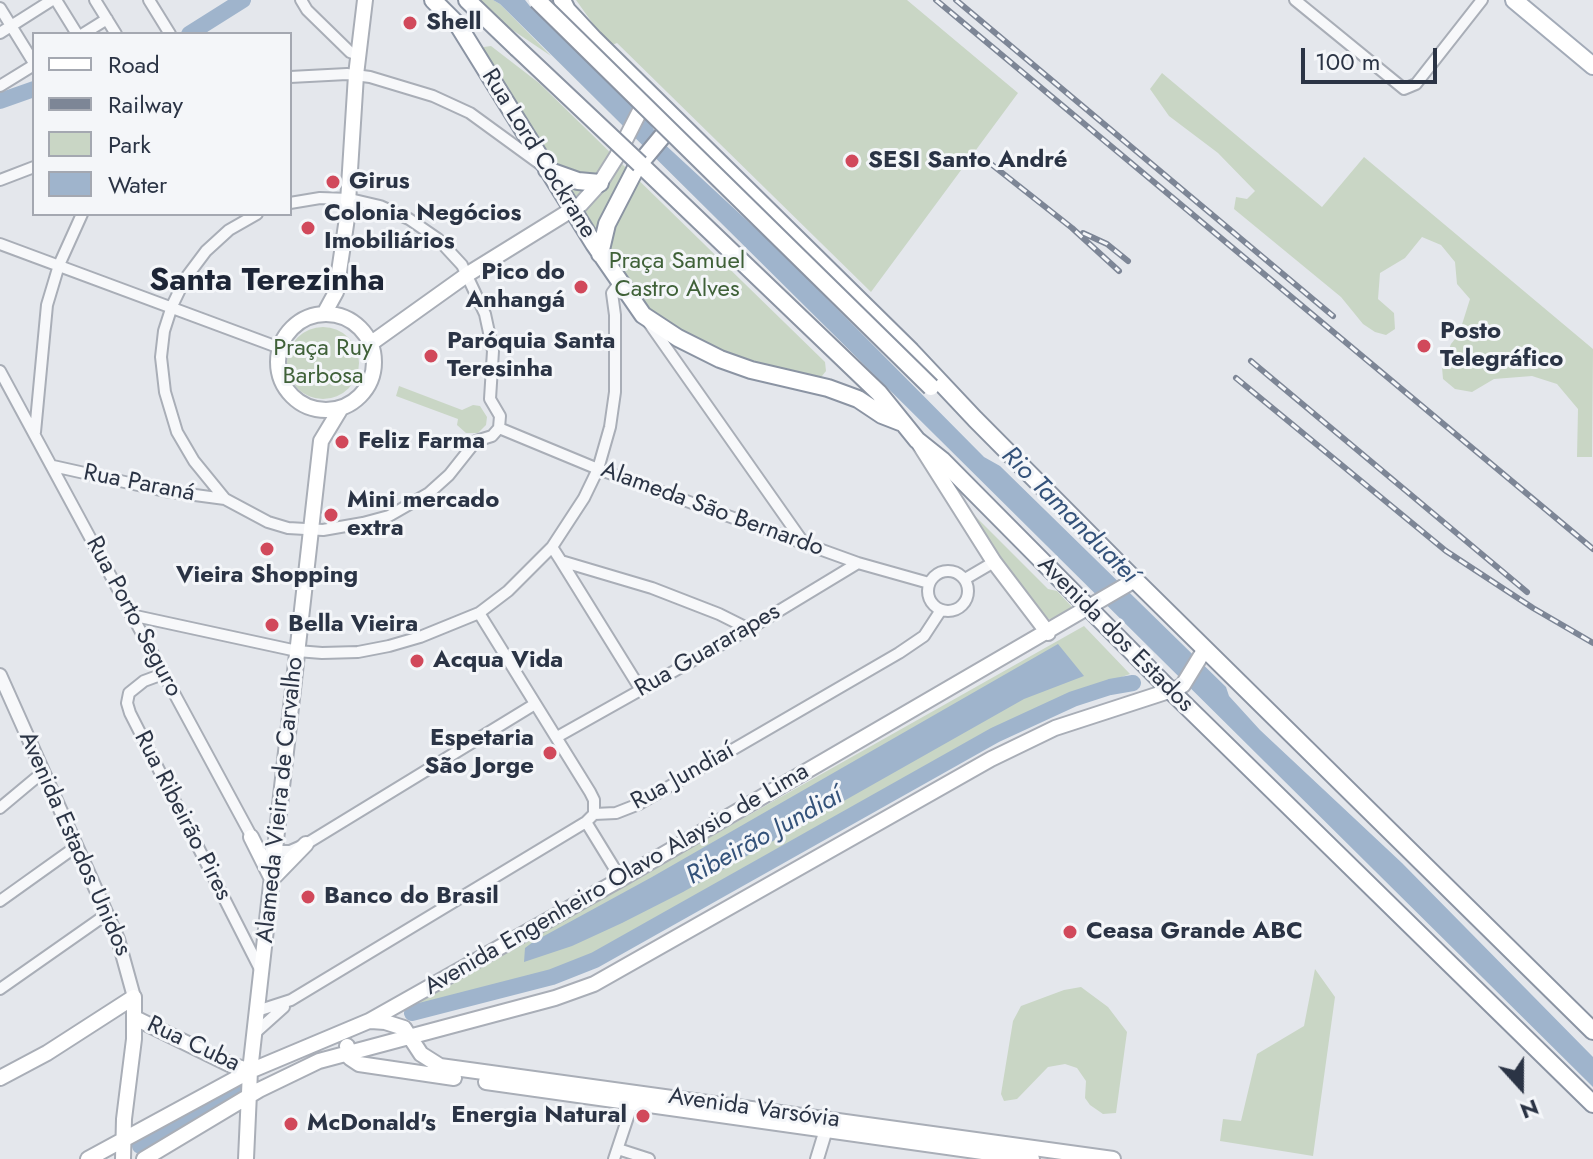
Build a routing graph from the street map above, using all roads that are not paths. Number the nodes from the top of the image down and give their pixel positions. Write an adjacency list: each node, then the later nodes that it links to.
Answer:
1 (54, 0): 15 (street); 16 (street)
2 (149, 0): 19 (street)
3 (301, 0): 21 (street)
4 (365, 0): 21 (main road)
5 (467, 0): 55 (main road, Avenida dos Estados, bridge)
6 (537, 0): 54 (main road, bridge)
7 (1295, 0): 8 (street)
8 (1482, 0)
9 (435, 1): 31 (main road, Rua Lord Cockrane)
10 (1516, 1): 24 (main road)
11 (101, 2): 14 (street)
12 (562, 3): 28 (main road)
13 (0, 8): 15 (street)
14 (107, 19): 17 (street); 18 (street)
15 (11, 26): 20 (street); 22 (street)
16 (78, 32)
17 (84, 32)
18 (115, 32)
19 (169, 32)
20 (0, 33)
21 (358, 55): 25 (main road)
22 (32, 61)
23 (32, 65): 27 (street)
24 (1593, 66)
25 (356, 75): 26 (street); 31 (street); 34 (main road)
26 (292, 77)
27 (0, 86)
28 (649, 93): 29 (main road); 33 (main road)
29 (681, 124): 40 (main road); 54 (main road)
30 (32, 168): 32 (street)
31 (547, 170): 33 (main road); 36 (main road, Rua Lord Cockrane)
32 (0, 178)
33 (600, 183): 36 (main road)
34 (348, 199): 35 (street); 42 (street); 44 (main road)
35 (292, 203)
36 (573, 211): 40 (main road, Rua Lord Cockrane); 42 (main road)
37 (81, 216): 41 (street)
38 (254, 216): 45 (street)
39 (0, 244): 41 (street)
40 (600, 254): 43 (main road, Rua Lord Cockrane)
41 (59, 265): 45 (street); 57 (street)
42 (468, 274): 49 (main road); 56 (street)
43 (620, 282): 47 (main road, Rua Lord Cockrane); 61 (street)
44 (336, 292): 46 (main road); 48 (main road)
45 (172, 306): 50 (street); 62 (street)
46 (324, 314): 48 (main road); 50 (main road)
47 (643, 315): 55 (main road); 64 (street, Rua Lord Cockrane)
48 (348, 320): 49 (main road)
49 (370, 344): 53 (main road)
50 (280, 348): 52 (main road)
51 (0, 371): 57 (street, Rua Porto Seguro)
52 (307, 407): 53 (main road); 59 (main road, Alameda Vieira de Carvalho)
53 (341, 408): 59 (main road, Alameda Vieira de Carvalho)
54 (975, 419): 71 (main road)
55 (901, 422): 58 (main road, Avenida dos Estados)
56 (499, 428): 61 (street, Alameda São Bernardo); 63 (street)
57 (35, 434): 60 (street, Rua Porto Seguro)
58 (917, 440): 67 (main road); 72 (main road, Avenida dos Estados)
59 (321, 441): 63 (main road, Alameda Vieira de Carvalho)
60 (53, 466): 62 (street, Rua Paraná); 75 (street, Rua Porto Seguro)
61 (598, 469): 64 (street, Alameda São Bernardo); 65 (street)
62 (225, 499): 63 (street)
63 (311, 530): 78 (main road, Alameda Vieira de Carvalho)
64 (804, 543): 68 (street, Alameda São Bernardo)
65 (552, 547): 66 (street); 74 (street)
66 (561, 561): 76 (street); 83 (street)
67 (994, 562): 69 (street); 77 (main road)
68 (858, 563): 70 (street, Alameda São Bernardo); 76 (street, Rua Guararapes)
69 (965, 579): 70 (street); 73 (street)
70 (929, 583): 73 (street)
71 (1130, 583): 72 (main road, Avenida Engenheiro Olavo Alaysio de Lima); 79 (main road)
72 (1094, 605): 77 (main road, Avenida Engenheiro Olavo Alaysio de Lima); 82 (main road, Avenida dos Estados)
73 (941, 610): 88 (street, Rua Jundiaí)
74 (479, 613): 78 (street); 84 (street)
75 (131, 615): 78 (street); 80 (street, Rua Porto Seguro)
76 (749, 629): 83 (street, Rua Guararapes)
77 (1048, 633): 94 (main road, Avenida Engenheiro Olavo Alaysio de Lima)
78 (297, 651): 92 (main road, Alameda Vieira de Carvalho)
79 (1202, 655): 82 (main road); 105 (main road)
80 (163, 674): 89 (street, Rua Porto Seguro); 97 (street, Rua Ribeirão Pires)
81 (0, 675): 86 (street, Avenida Estados Unidos)
82 (1177, 688): 107 (main road, Avenida Engenheiro Olavo Alaysio de Lima); 114 (main road, Avenida dos Estados)
83 (641, 690): 85 (street, Rua Guararapes)
84 (535, 704): 85 (street); 90 (street)
85 (557, 737): 88 (street)
86 (43, 772): 87 (street); 91 (street, Avenida Estados Unidos)
87 (0, 808)
88 (590, 818): 94 (street); 100 (street, Rua Jundiaí)
89 (251, 837): 92 (street, Rua Porto Seguro); 93 (main road)
90 (306, 844): 92 (street); 93 (main road)
91 (77, 846): 95 (street); 96 (street, Avenida Estados Unidos)
92 (275, 852): 93 (main road, Alameda Vieira de Carvalho)
93 (272, 879): 97 (main road, Alameda Vieira de Carvalho)
94 (621, 879): 103 (main road, Avenida Engenheiro Olavo Alaysio de Lima)
95 (0, 901)
96 (107, 914): 98 (street); 99 (street, Avenida Estados Unidos)
97 (261, 973): 101 (main road, Alameda Vieira de Carvalho)
98 (0, 989)
99 (134, 997): 102 (main road, Avenida Estados Unidos); 111 (main road)
100 (291, 1000): 101 (street, Rua Jundiaí); 106 (street, Rua Jundiaí)
101 (257, 1011): 106 (main road, Alameda Vieira de Carvalho)
102 (135, 1018): 110 (main road, Rua Cuba); 116 (main road, Avenida Estados Unidos)
103 (369, 1021): 104 (main road, Avenida Engenheiro Olavo Alaysio de Lima); 107 (main road, Avenida Varsóvia)
104 (353, 1030): 108 (main road); 110 (main road, Avenida Engenheiro Olavo Alaysio de Lima)
105 (1593, 1031)
106 (255, 1033): 110 (main road, Alameda Vieira de Carvalho)
107 (413, 1041): 108 (main road, Avenida Engenheiro Olavo Alaysio de Lima); 109 (main road); 113 (main road, Avenida Varsóvia)
108 (348, 1052): 109 (main road, Avenida Varsóvia); 112 (main road, Avenida Engenheiro Olavo Alaysio de Lima)
109 (380, 1068): 113 (main road, Avenida Varsóvia)
110 (250, 1071): 112 (main road, Alameda Vieira de Carvalho); 116 (main road, Avenida Engenheiro Olavo Alaysio de Lima)
111 (0, 1078)
112 (248, 1097): 121 (main road, Avenida Engenheiro Olavo Alaysio de Lima); 122 (main road, Alameda Vieira de Carvalho)
113 (635, 1098): 115 (main road, Avenida Varsóvia); 117 (street)
114 (1593, 1104)
115 (828, 1125): 118 (main road, Avenida Varsóvia); 124 (street); 125 (main road, Avenida Varsóvia)
116 (123, 1141): 119 (main road, Avenida Engenheiro Olavo Alaysio de Lima); 120 (main road, Avenida Estados Unidos)
117 (616, 1154): 123 (street)
118 (1050, 1155): 126 (main road, Avenida Varsóvia)
119 (88, 1159)
120 (123, 1159)
121 (144, 1159)
122 (246, 1159)
123 (649, 1159)
124 (817, 1159)
125 (1032, 1159)
126 (1113, 1159)

